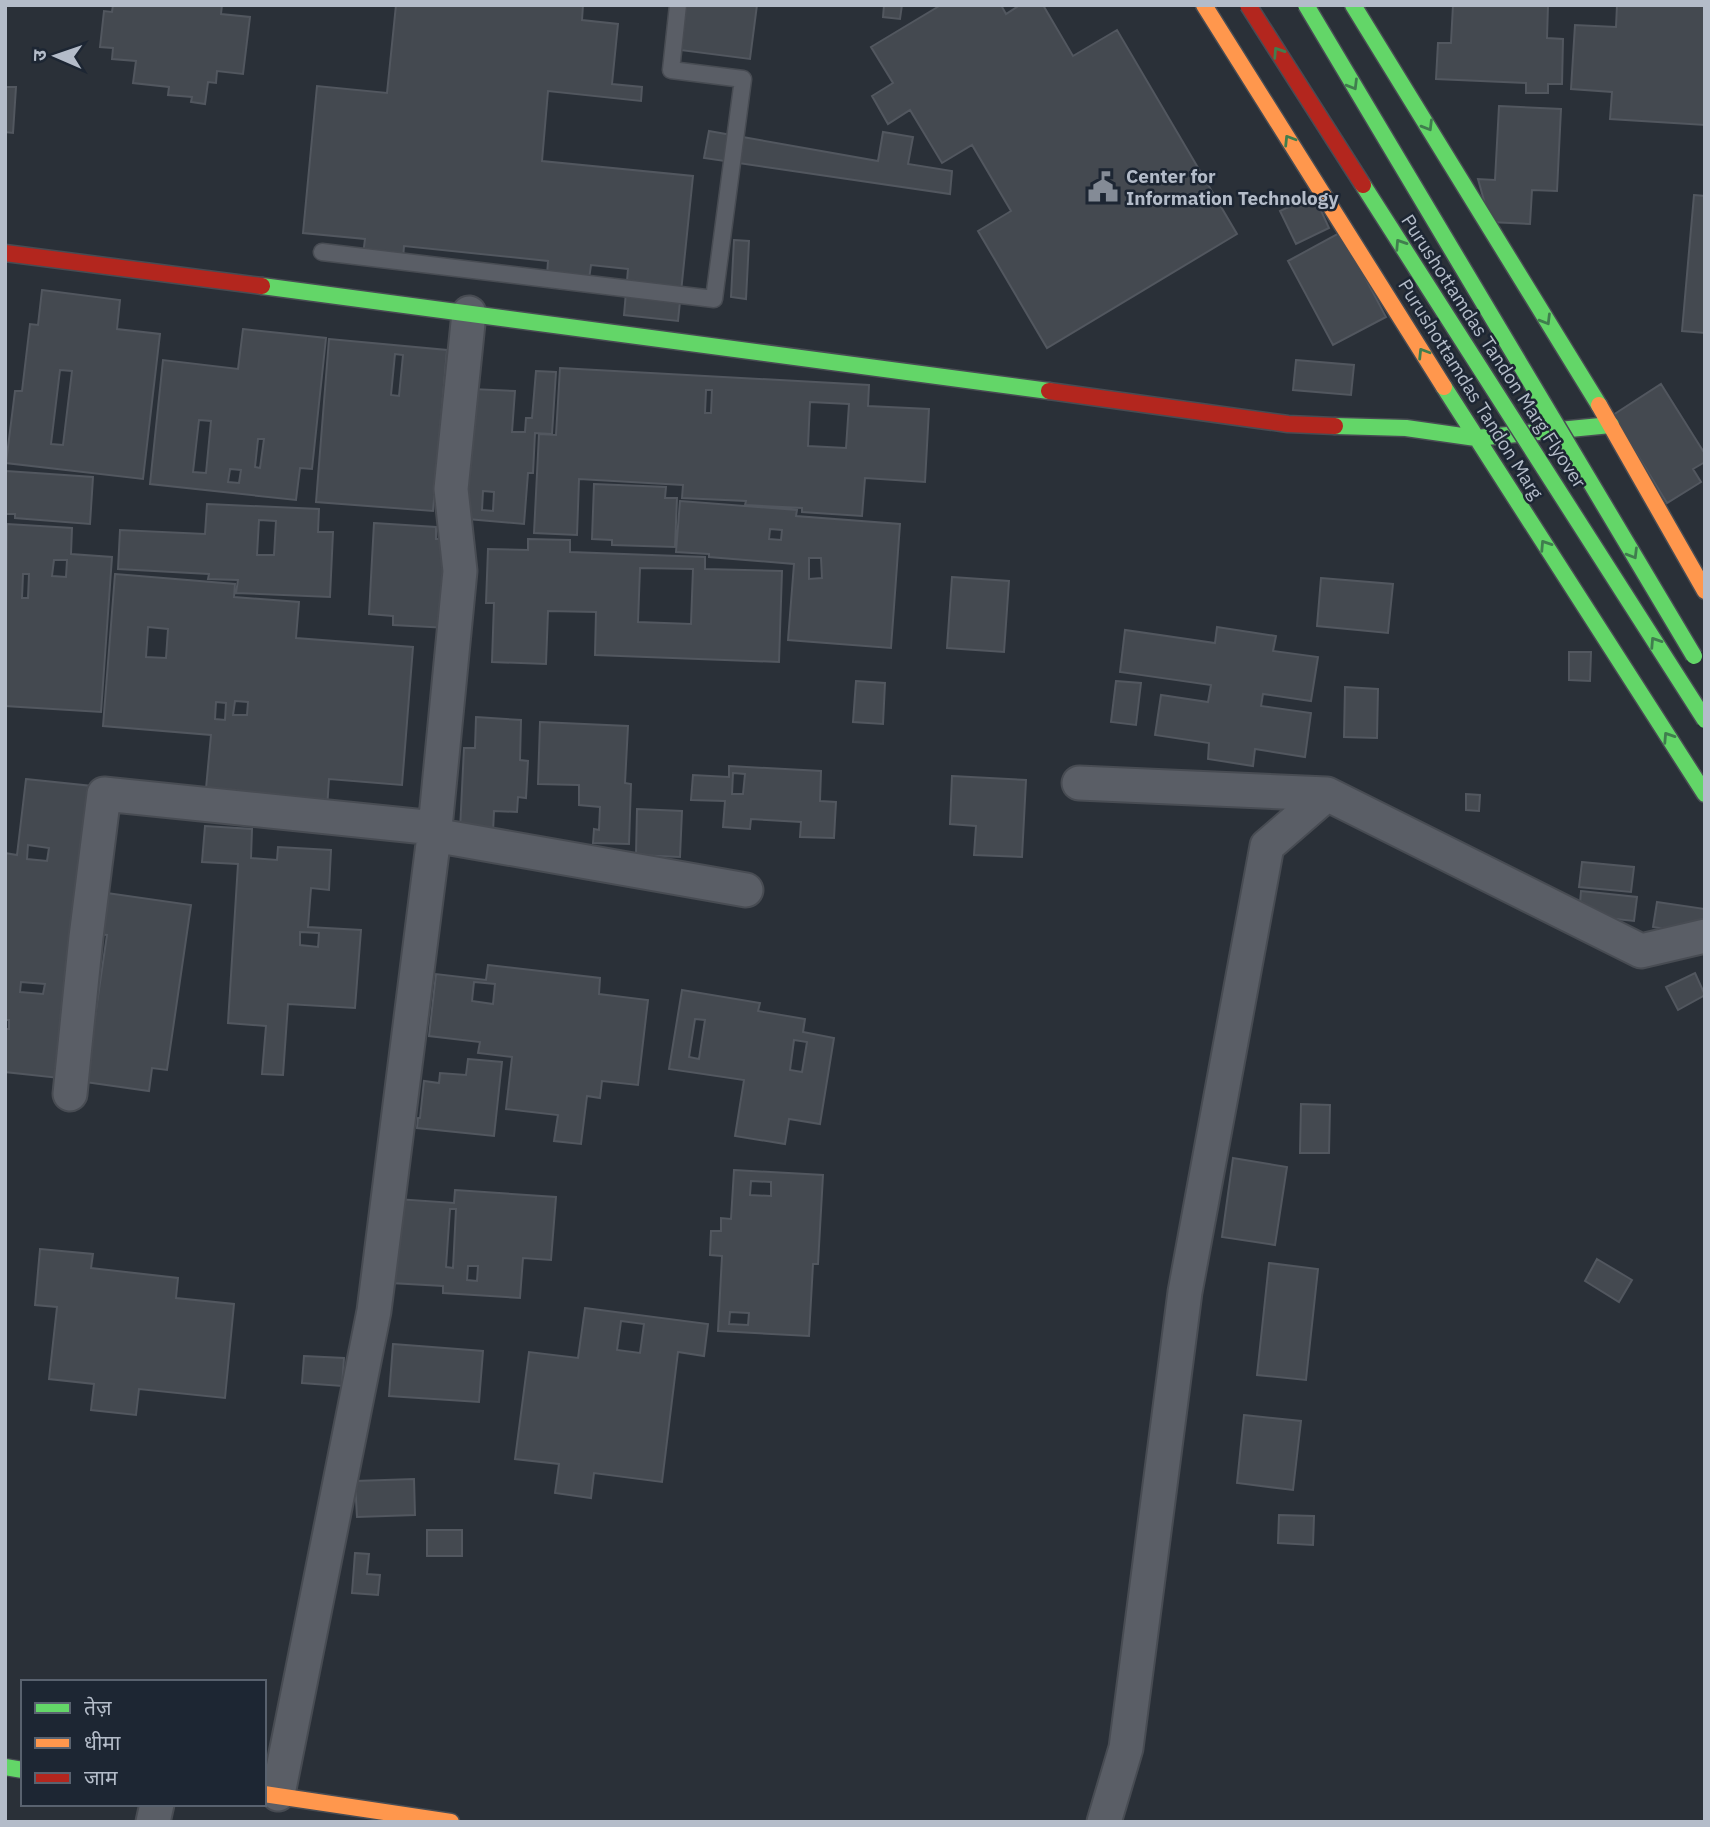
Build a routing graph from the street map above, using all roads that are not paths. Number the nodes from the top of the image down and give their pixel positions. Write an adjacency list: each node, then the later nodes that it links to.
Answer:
1 (678, 5): 6 (lane)
2 (1204, 5): 10 (main road, Purushottamdas Tandon Marg, one-way to 2)
3 (1248, 5): 13 (main road, Purushottamdas Tandon Marg Flyover, one-way to 3, bridge)
4 (1306, 5): 12 (main road, Purushottamdas Tandon Marg Flyover, one-way to 12, bridge)
5 (1353, 5): 9 (main road, one-way to 9)
6 (322, 251)
7 (5, 253): 8 (main road)
8 (469, 313): 10 (main road); 17 (street)
9 (1611, 425): 10 (main road); 11 (main road)
10 (1476, 438): 16 (main road, Purushottamdas Tandon Marg, one-way to 10)
11 (1705, 591)
12 (1705, 674)
13 (1705, 720)
14 (1079, 783): 15 (street)
15 (1326, 794): 19 (street); 23 (street)
16 (1705, 794)
17 (435, 831): 18 (street); 20 (street); 21 (street)
18 (746, 890)
19 (1705, 936)
20 (70, 1094)
21 (271, 1794): 22 (main road)
22 (451, 1822)
23 (1104, 1822)

